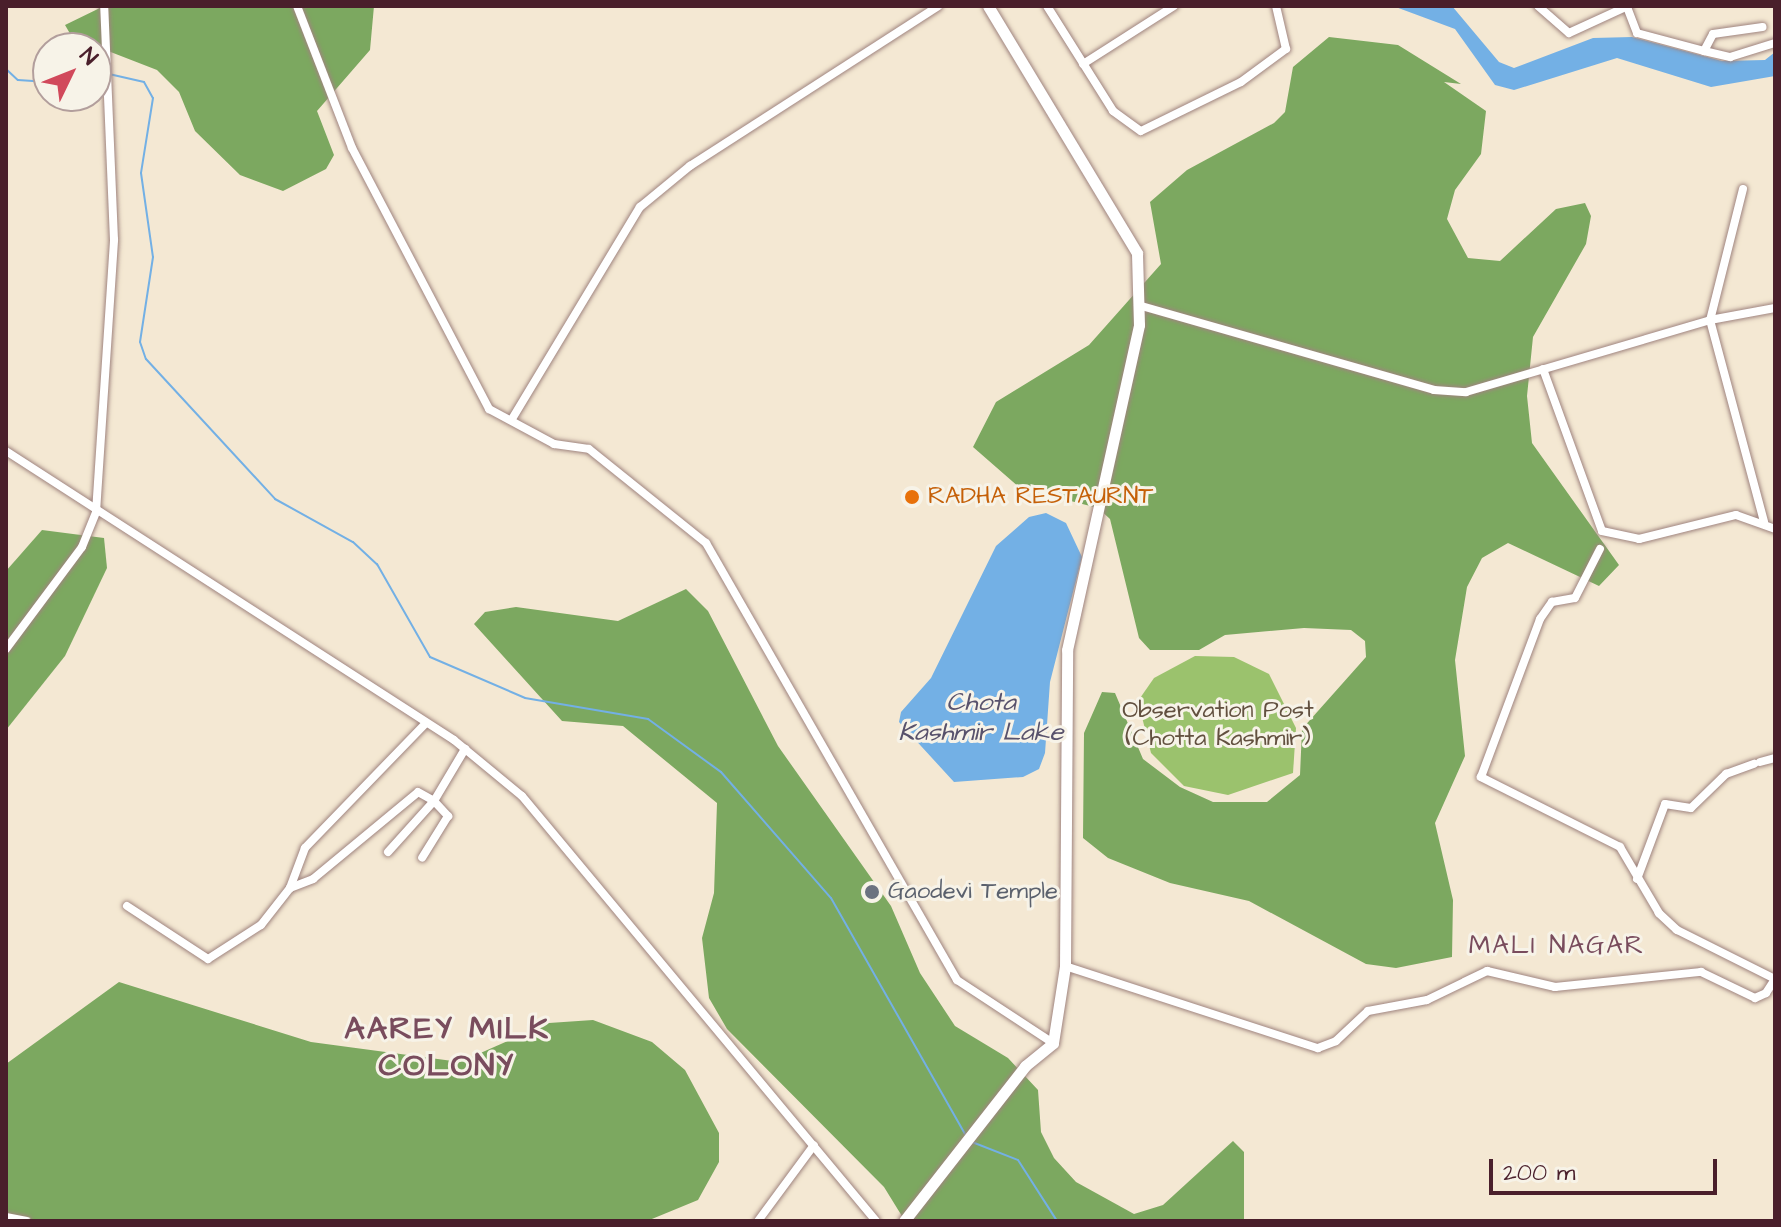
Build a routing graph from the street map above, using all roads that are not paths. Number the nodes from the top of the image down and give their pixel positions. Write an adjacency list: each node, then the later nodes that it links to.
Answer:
1 (104, 6): 21 (street)
2 (297, 6): 19 (street)
3 (938, 6): 19 (street)
4 (988, 6): 15 (main road)
5 (1047, 6): 13 (street)
6 (1174, 6): 13 (street)
7 (1276, 6): 13 (street)
8 (1538, 6): 9 (street)
9 (1628, 7): 12 (street)
10 (1763, 27): 12 (street)
11 (1775, 43): 12 (street)
12 (1704, 51)
13 (1083, 64)
14 (1743, 189): 17 (street)
15 (1138, 305): 18 (street); 35 (main road)
16 (1775, 308): 17 (street)
17 (1710, 320): 18 (street); 22 (street)
18 (1543, 369): 22 (street)
19 (512, 419): 36 (street)
20 (6, 451): 21 (street)
21 (96, 512): 25 (street); 26 (street)
22 (1764, 522): 23 (street)
23 (1775, 529)
24 (1600, 549): 32 (street)
25 (6, 649)
26 (426, 723): 27 (street); 33 (street)
27 (465, 749): 29 (street); 37 (street)
28 (1775, 758): 32 (street)
29 (434, 801): 30 (street); 31 (street); 33 (street)
30 (388, 852)
31 (422, 858)
32 (1637, 880): 35 (street)
33 (290, 888): 34 (street)
34 (127, 906)
35 (1065, 966): 36 (main road)
36 (1053, 1043): 42 (main road)
37 (814, 1145): 40 (street); 41 (street)
38 (6, 1217): 39 (street)
39 (27, 1221)
40 (758, 1221)
41 (876, 1221)
42 (904, 1221)

